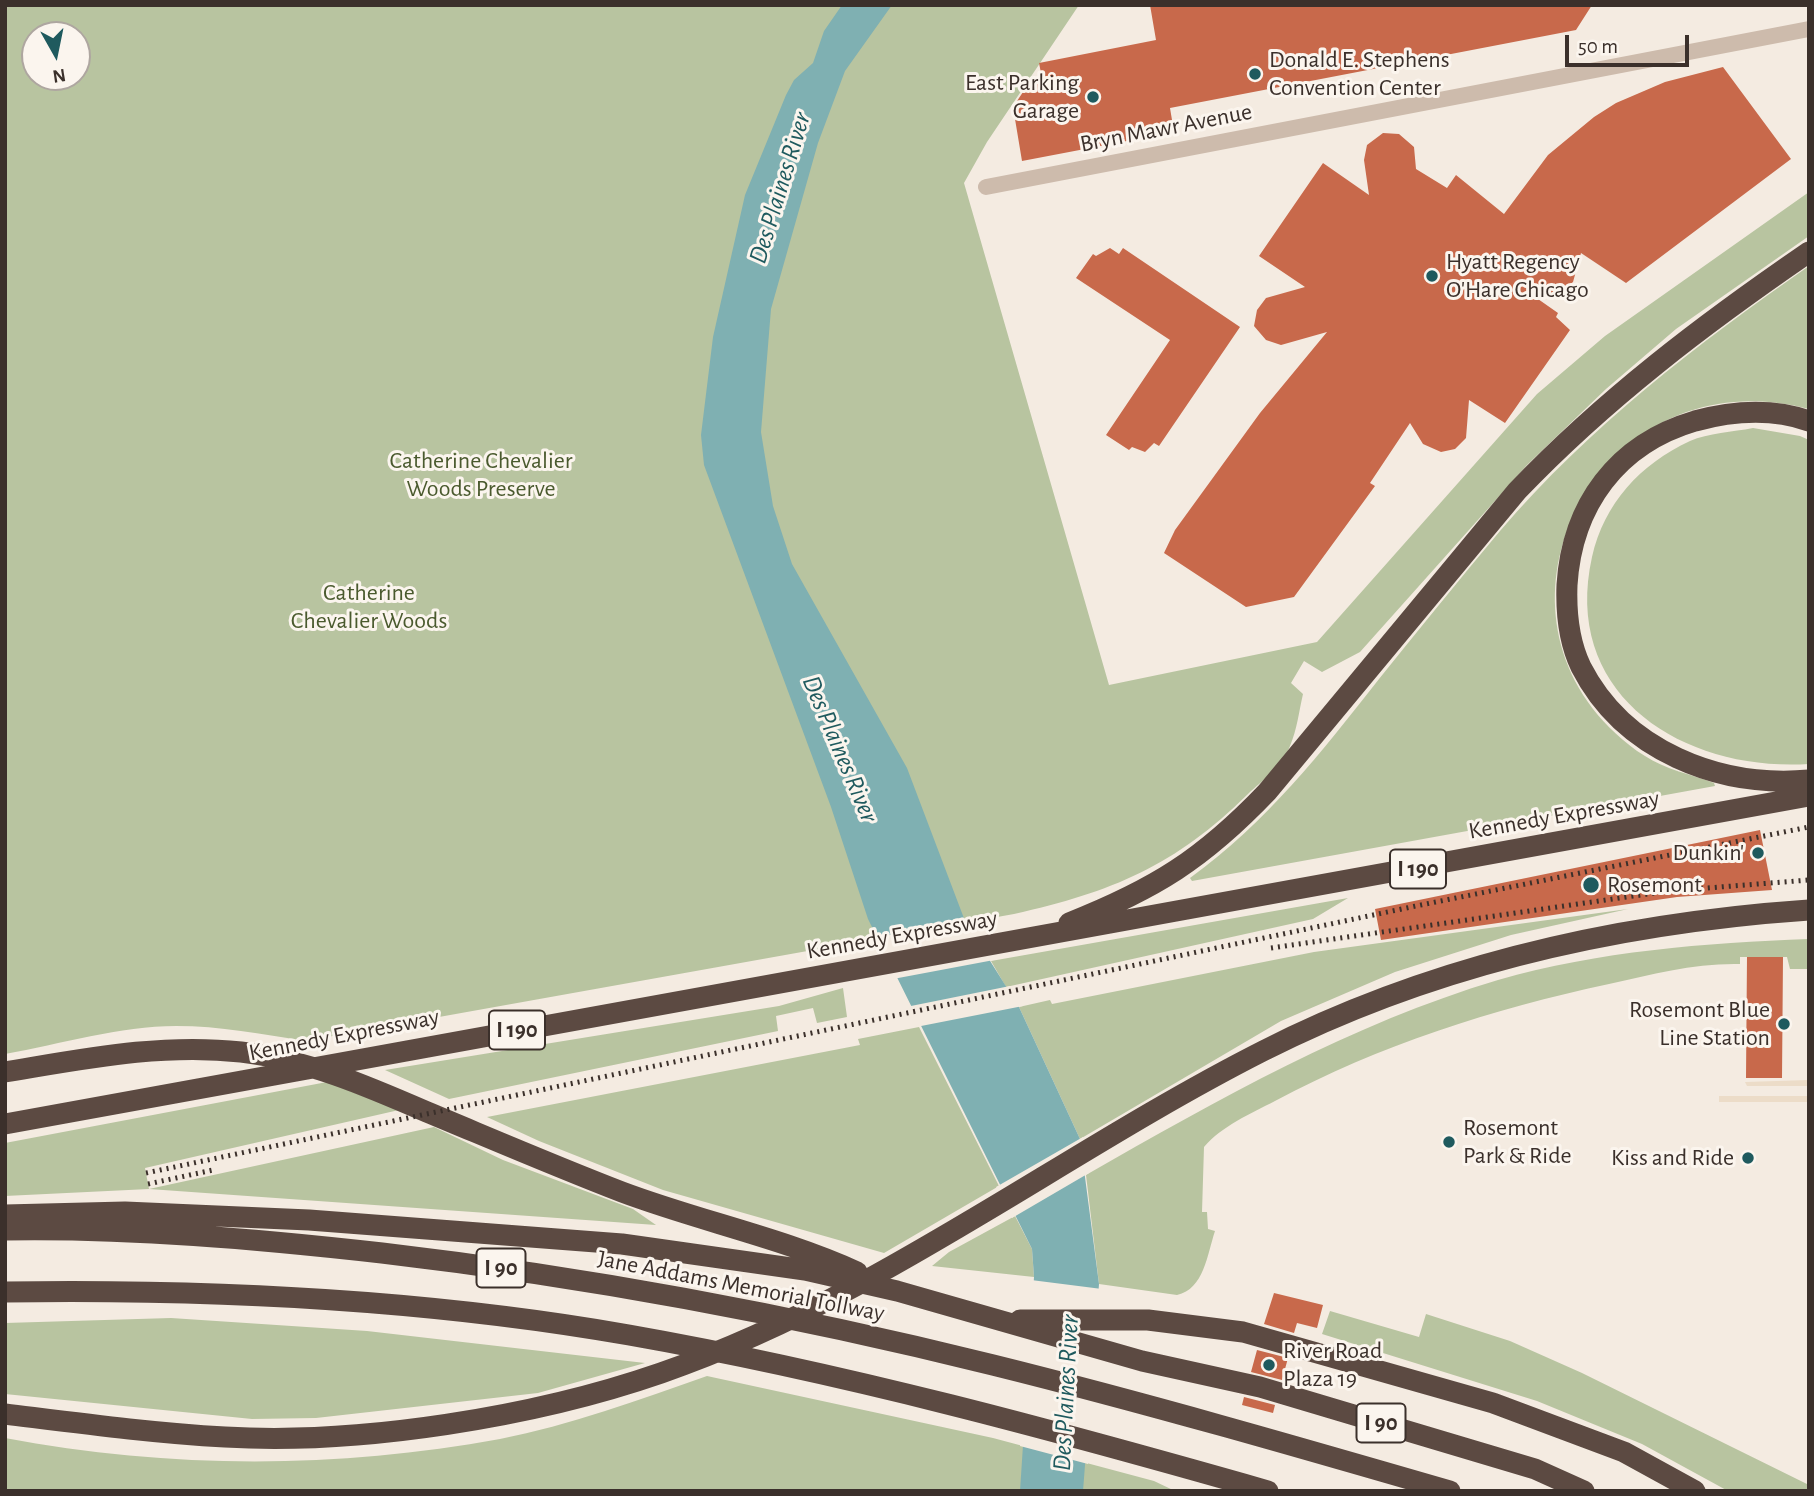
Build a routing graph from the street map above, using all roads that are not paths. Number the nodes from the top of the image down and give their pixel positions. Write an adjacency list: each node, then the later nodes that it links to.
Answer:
1 (1809, 29): 2 (street, Bryn Mawr Avenue)
2 (986, 187)
3 (1809, 252): 8 (highway)
4 (1809, 421): 5 (highway)
5 (1809, 780)
6 (1809, 796): 8 (highway, Kennedy Expressway / I 190)
7 (1809, 910): 18 (highway)
8 (1027, 939): 10 (highway, Kennedy Expressway / I 190)
9 (5, 1072): 15 (highway)
10 (201, 1089): 11 (highway); 12 (highway, Kennedy Expressway / I 190)
11 (5, 1114)
12 (5, 1124)
13 (5, 1215): 15 (highway, Jane Addams Memorial Tollway / I 90)
14 (5, 1230): 21 (highway, Jane Addams Memorial Tollway / I 90)
15 (897, 1291): 17 (highway, Jane Addams Memorial Tollway / I 90)
16 (5, 1292): 20 (highway, I 90)
17 (993, 1320): 19 (highway, Jane Addams Memorial Tollway / I 90); 22 (highway, I 90)
18 (5, 1414)
19 (1576, 1488)
20 (1268, 1491)
21 (1450, 1491)
22 (1695, 1491)

